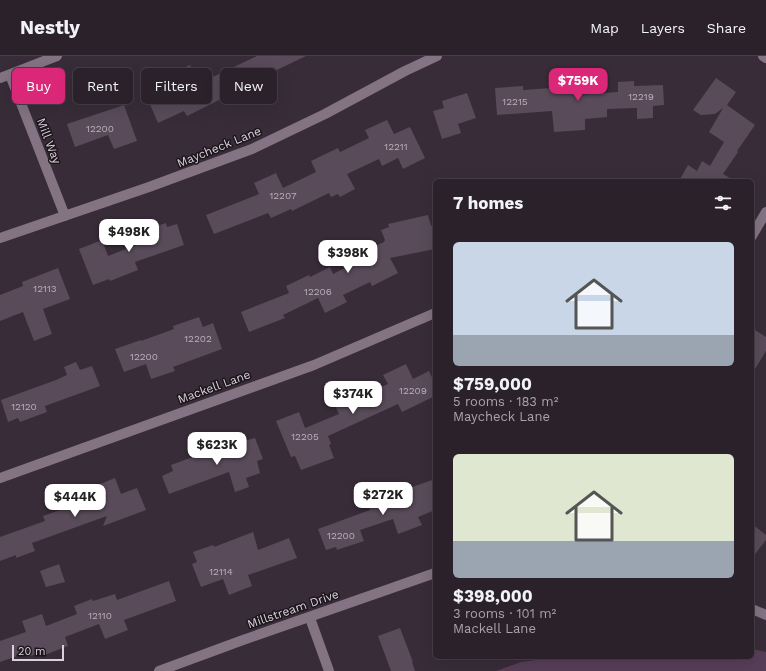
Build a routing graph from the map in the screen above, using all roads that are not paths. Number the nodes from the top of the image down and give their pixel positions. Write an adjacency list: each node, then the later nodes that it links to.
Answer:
1 (57, 56): 5 (street)
2 (437, 56): 7 (street, Maycheck Lane)
3 (763, 56): 4 (street)
4 (766, 58)
5 (5, 76): 7 (street, Mill Way)
6 (766, 212): 8 (street)
7 (65, 216): 9 (street, Maycheck Lane)
8 (754, 233)
9 (0, 238)
10 (433, 314): 11 (street, Mackell Lane)
11 (0, 478)
12 (433, 574): 15 (street, Millstream Drive)
13 (754, 610): 14 (street)
14 (766, 615)
15 (310, 618): 16 (street, Millstream Drive); 17 (street)
16 (159, 671)
17 (330, 671)

